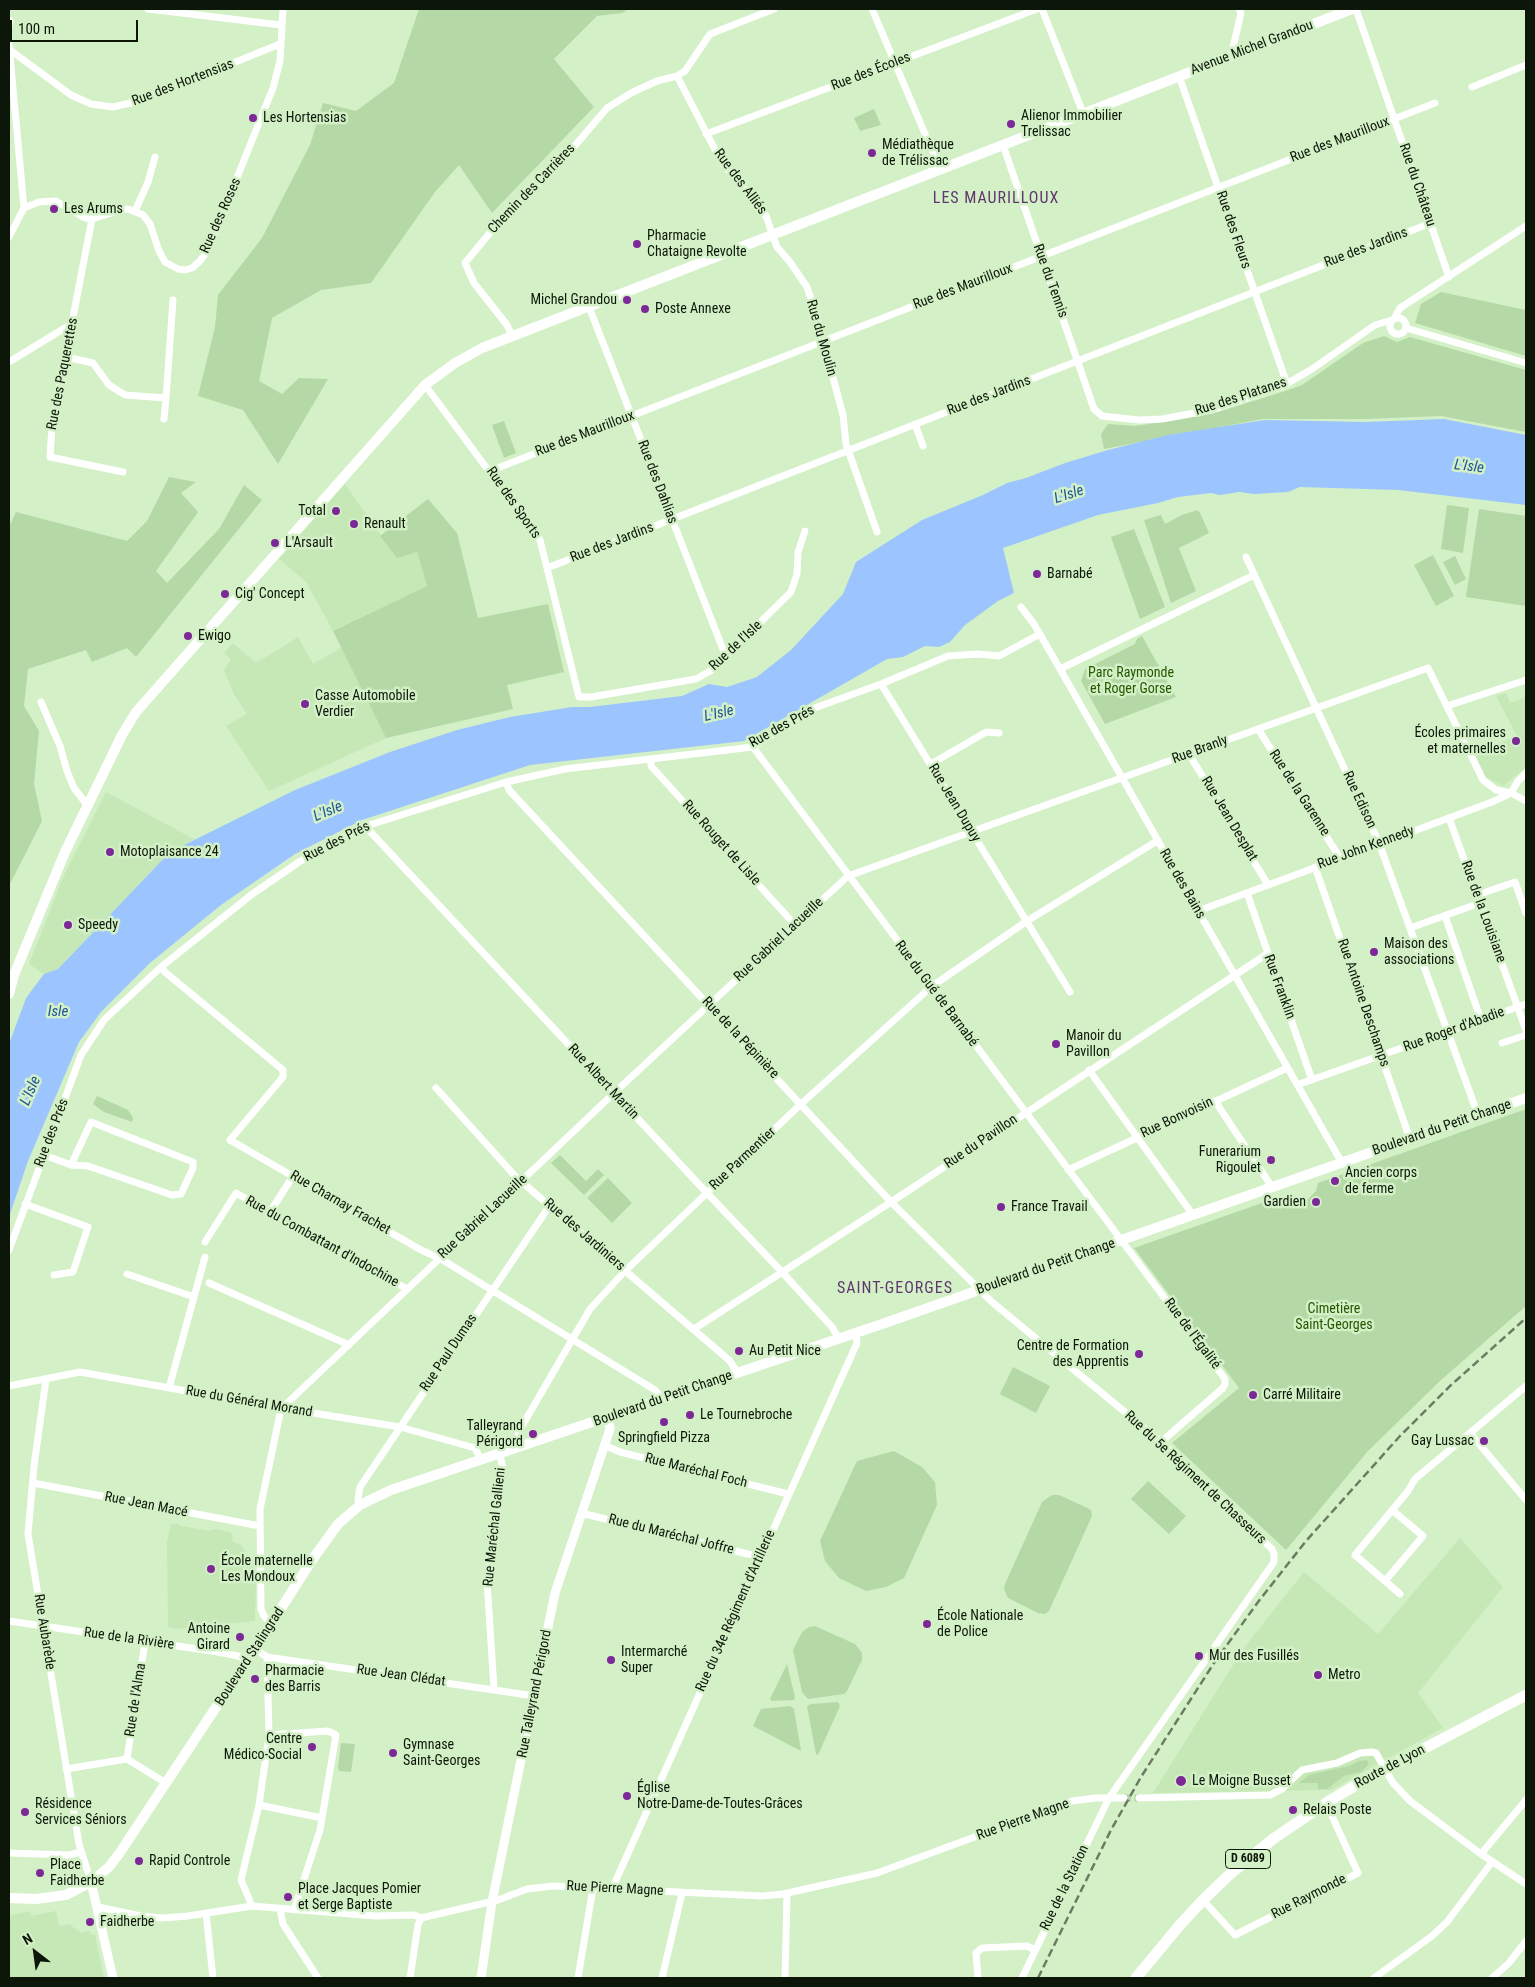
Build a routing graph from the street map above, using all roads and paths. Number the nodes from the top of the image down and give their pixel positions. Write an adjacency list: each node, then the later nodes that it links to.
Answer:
1 (148, 9): 10 (street)
2 (283, 9): 10 (street, Rue des Roses)
3 (774, 9): 16 (street)
4 (872, 9): 14 (street)
5 (1037, 9): 14 (street, Rue des Écoles)
6 (1042, 9): 20 (street)
7 (1239, 9): 13 (street)
8 (1352, 9): 13 (main road, Avenue Michel Grandou)
9 (1356, 9): 21 (street, Rue du Château)
10 (281, 25): 11 (street, Rue des Roses)
11 (280, 44): 12 (street, Rue des Hortensias); 28 (street, Rue des Roses)
12 (9, 47): 27 (street)
13 (1231, 56): 17 (main road, Avenue Michel Grandou)
14 (895, 63): 22 (street, Rue des Écoles); 25 (street)
15 (1526, 65): 18 (street)
16 (677, 76): 22 (street, Rue des Alliés); 45 (street, Chemin des Carrières)
17 (1179, 76): 20 (main road, Avenue Michel Grandou); 26 (street, Rue des Fleurs)
18 (1472, 87)
19 (1435, 103): 21 (street, Rue des Maurilloux)
20 (1084, 114): 23 (main road, Avenue Michel Grandou)
21 (1394, 119): 26 (street, Rue des Maurilloux); 30 (street, Rue du Château)
22 (706, 134): 32 (street, Rue des Alliés)
23 (1003, 145): 25 (main road, Avenue Michel Grandou); 34 (street, Rue du Tennis)
24 (154, 157): 28 (street)
25 (942, 169): 32 (main road, Avenue Michel Grandou)
26 (1218, 187): 34 (street, Rue des Maurilloux); 36 (street, Rue des Fleurs)
27 (24, 208): 29 (street); 33 (street)
28 (135, 211): 29 (street)
29 (92, 219): 41 (street, Rue des Paquerettes)
30 (1431, 223): 35 (street, Rue du Château); 36 (street, Rue des Jardins)
31 (1526, 226): 35 (street, Rue des Platanes)
32 (774, 234): 39 (main road, Avenue Michel Grandou); 46 (street, Rue du Moulin)
33 (9, 237)
34 (1041, 256): 46 (street, Rue des Maurilloux); 48 (street, Rue du Tennis)
35 (1449, 277): 38 (street, Rue des Platanes)
36 (1255, 292): 48 (street, Rue des Jardins); 51 (street, Rue des Fleurs)
37 (173, 300): 53 (street)
38 (1407, 304): 40 (street, Rue des Platanes); 42 (street)
39 (589, 307): 45 (main road, Avenue Michel Grandou); 55 (street, Rue des Dahlias)
40 (1393, 320): 42 (street, Rue des Platanes); 43 (street, Rue des Platanes); 44 (street, Rue des Platanes)
41 (73, 324): 47 (street, Rue des Paquerettes); 49 (street)
42 (1405, 324): 43 (street); 50 (street)
43 (1390, 329): 44 (street)
44 (1368, 330): 51 (street, Rue des Platanes)
45 (512, 336): 52 (main road, Avenue Michel Grandou)
46 (824, 341): 55 (street, Rue des Maurilloux); 59 (street, Rue du Moulin)
47 (66, 357): 53 (street); 60 (street, Rue des Paquerettes)
48 (1078, 361): 54 (street, Rue du Tennis); 57 (street, Rue des Jardins)
49 (9, 362)
50 (1526, 363)
51 (1287, 384): 54 (street, Rue des Platanes)
52 (425, 385): 61 (street, Rue des Sports); 89 (main road, Avenue Michel Grandou)
53 (166, 398): 56 (street)
54 (1100, 415)
55 (631, 416): 61 (street, Rue des Maurilloux); 62 (street, Rue des Dahlias)
56 (164, 419)
57 (915, 424): 58 (street); 59 (street, Rue des Jardins)
58 (923, 446)
59 (848, 450): 62 (street, Rue des Jardins); 64 (street, Rue du Moulin)
60 (123, 472)
61 (490, 472): 66 (street, Rue des Sports)
62 (672, 519): 66 (street, Rue des Jardins); 70 (street, Rue des Dahlias)
63 (805, 531): 70 (street, Rue de l'Isle)
64 (878, 532)
65 (1246, 557): 67 (street, Rue Edison)
66 (547, 568): 74 (street, Rue des Sports)
67 (1254, 575): 71 (street); 77 (street, Rue Edison)
68 (1021, 607): 69 (street, Rue des Bains)
69 (1040, 634): 71 (street, Rue des Bains); 73 (street, Rue des Prés)
70 (726, 657): 74 (street, Rue de l'Isle)
71 (1060, 669): 85 (street, Rue des Bains)
72 (1526, 680): 76 (street)
73 (881, 684): 80 (street, Rue des Prés); 83 (street, Rue Jean Dupuy)
74 (579, 697)
75 (40, 702): 89 (street)
76 (1447, 706): 77 (street, Rue Branly); 87 (street)
77 (1316, 708): 78 (street, Rue Branly); 94 (street, Rue Edison)
78 (1258, 729): 81 (street, Rue Branly); 95 (street, Rue de la Garenne)
79 (999, 733): 83 (street)
80 (752, 747): 82 (street, Rue des Prés); 97 (street, Rue du Gué de Barnabé)
81 (1189, 754): 85 (street, Rue Branly); 98 (street, Rue Jean Desplat)
82 (651, 759): 86 (street, Rue des Prés); 106 (street, Rue Rouget de Lisle)
83 (931, 764): 92 (street, Rue Jean Dupuy)
84 (1526, 773): 87 (street)
85 (1121, 778): 92 (street, Rue Branly); 93 (street, Rue des Bains)
86 (506, 782): 91 (street, Rue des Prés); 117 (street, Rue de la Pépinière)
87 (1511, 793): 88 (street); 90 (street, Rue John Kennedy)
88 (1526, 800)
89 (88, 806): 110 (main road, Avenue Michel Grandou)
90 (1449, 818): 94 (street, Rue John Kennedy); 100 (street, Rue de la Louisiane)
91 (365, 826): 109 (street, Rue des Prés); 130 (street, Rue Albert Martin)
92 (972, 832): 97 (street, Rue Branly); 105 (street, Rue Jean Dupuy)
93 (1157, 841): 102 (street, Rue des Bains); 105 (street, Rue Parmentier)
94 (1380, 843): 95 (street, Rue John Kennedy); 107 (street, Rue Edison)
95 (1340, 858): 96 (street, Rue John Kennedy)
96 (1315, 867): 98 (street, Rue John Kennedy); 124 (street, Rue Antoine Deschamps)
97 (848, 876): 106 (street, Rue Gabriel Lacueille); 113 (street, Rue du Gué de Barnabé)
98 (1268, 885): 99 (street, Rue John Kennedy)
99 (1246, 893): 102 (street, Rue John Kennedy); 108 (street, Rue Franklin)
100 (1477, 895): 101 (street, Rue de la Louisiane); 103 (street)
101 (1480, 903): 104 (street); 118 (street, Rue de la Louisiane)
102 (1198, 911): 111 (street, Rue des Bains)
103 (1526, 913)
104 (1445, 916): 107 (street); 119 (street)
105 (1027, 921): 113 (street, Rue Parmentier); 114 (street, Rue Jean Dupuy)
106 (795, 925): 117 (street, Rue Gabriel Lacueille)
107 (1410, 928): 121 (street, Rue Edison)
108 (1267, 954): 111 (street, Rue du Pavillon); 127 (street, Rue Franklin)
109 (160, 966): 138 (street, Rue des Prés); 142 (street, Rue Charnay Frachet)
110 (14, 975): 112 (main road); 115 (main road)
111 (1234, 975): 125 (street, Rue des Bains); 126 (street, Rue du Pavillon)
112 (9, 985)
113 (931, 987): 133 (street, Rue Parmentier); 134 (street, Rue du Gué de Barnabé)
114 (1070, 992)
115 (9, 994)
116 (1526, 1004): 118 (street, Rue Roger d'Abadie)
117 (708, 1005): 130 (street, Rue Gabriel Lacueille); 133 (street, Rue de la Pépinière)
118 (1518, 1007): 119 (street, Rue Roger d'Abadie); 120 (street, Rue de la Louisiane)
119 (1481, 1020): 121 (street, Rue Roger d'Abadie)
120 (1526, 1030)
121 (1448, 1032): 124 (street, Rue Roger d'Abadie); 135 (street, Rue Edison)
122 (1526, 1035): 123 (street)
123 (1502, 1043)
124 (1381, 1055): 127 (street, Rue Roger d'Abadie); 137 (street, Rue Antoine Deschamps)
125 (1286, 1068): 128 (street, Rue des Bains); 132 (street, Rue Bonvoisin)
126 (1089, 1070): 134 (street, Rue du Pavillon); 136 (street)
127 (1312, 1080): 128 (street, Rue Roger d'Abadie)
128 (1297, 1085): 139 (street, Rue des Bains)
129 (436, 1088): 143 (street, Rue des Jardiniers)
130 (614, 1093): 143 (street, Rue Gabriel Lacueille); 145 (street, Rue Albert Martin)
131 (1526, 1098): 135 (main road, Boulevard du Petit Change)
132 (1215, 1101): 136 (street, Rue Bonvoisin); 144 (street)
133 (801, 1104): 145 (street, Rue Parmentier); 146 (street, Rue de la Pépinière)
134 (1026, 1112): 141 (street, Rue du Gué de Barnabé); 146 (street, Rue du Pavillon)
135 (1478, 1115): 137 (main road, Boulevard du Petit Change)
136 (1137, 1137): 141 (street, Rue Bonvoisin); 150 (street)
137 (1410, 1139): 139 (main road, Boulevard du Petit Change)
138 (44, 1155): 140 (street); 147 (street, Rue des Prés)
139 (1342, 1163): 144 (main road, Boulevard du Petit Change)
140 (71, 1165): 140 (street)
141 (1068, 1170): 151 (street, Rue du Gué de Barnabé)
142 (293, 1176): 149 (street); 155 (street, Rue Charnay Frachet)
143 (522, 1181): 148 (street, Rue des Jardiniers); 155 (street, Rue Gabriel Lacueille)
144 (1272, 1187): 150 (main road, Boulevard du Petit Change)
145 (706, 1193): 156 (street, Rue Parmentier); 157 (street, Rue Albert Martin)
146 (891, 1202): 157 (street, Rue du Pavillon); 162 (street, Rue de la Pépinière)
147 (25, 1204): 153 (street, Rue des Prés); 159 (street)
148 (550, 1205): 156 (street, Rue des Jardiniers); 163 (street, Rue Paul Dumas)
149 (270, 1212): 152 (street, Rue du Combattant d'Indochine); 161 (street, Rue du Combattant d'Indochine)
150 (1193, 1215): 151 (main road, Boulevard du Petit Change)
151 (1121, 1241): 162 (main road, Boulevard du Petit Change); 181 (street, Rue de l'Égalité)
152 (205, 1242)
153 (9, 1250)
154 (205, 1257): 164 (street)
155 (440, 1259): 161 (street, Rue Gabriel Lacueille); 163 (street, Rue Charnay Frachet)
156 (626, 1271): 165 (street, Rue des Jardiniers); 168 (street, Rue Parmentier)
157 (782, 1272): 165 (street, Rue du Pavillon); 167 (street, Rue Albert Martin)
158 (127, 1274): 164 (street)
159 (54, 1275)
160 (209, 1283): 169 (street)
161 (407, 1289): 169 (street, Rue Gabriel Lacueille)
162 (980, 1290): 166 (main road, Boulevard du Petit Change); 181 (street, Rue du 5e Régiment de Chasseurs)
163 (491, 1291): 168 (street, Rue Charnay Frachet); 178 (street, Rue Paul Dumas)
164 (194, 1297): 174 (street)
165 (694, 1329): 170 (street, Rue des Jardiniers)
166 (856, 1333): 167 (main road, Boulevard du Petit Change); 187 (street, Rue du 34e Régiment d'Artillerie)
167 (839, 1339): 170 (main road, Boulevard du Petit Change)
168 (571, 1340): 175 (street, Rue Charnay Frachet); 183 (street, Rue Parmentier)
169 (349, 1345): 176 (street, Rue Gabriel Lacueille)
170 (738, 1373): 175 (main road, Boulevard du Petit Change)
171 (46, 1379): 172 (street, Rue du Général Morand); 174 (street, Rue du Général Morand); 186 (street, Rue Aubarède)
172 (9, 1386)
173 (1526, 1386): 179 (street)
174 (169, 1388): 176 (street, Rue du Général Morand)
175 (662, 1398): 177 (main road, Boulevard du Petit Change)
176 (282, 1408): 178 (street, Rue du Général Morand); 192 (street)
177 (608, 1417): 180 (main road, Boulevard du Petit Change); 182 (street, Rue Talleyrand Périgord)
178 (400, 1427): 185 (street, Rue du Général Morand); 189 (street, Rue Paul Dumas)
179 (1470, 1433): 188 (street); 190 (street)
180 (536, 1441): 183 (main road, Boulevard Stalingrad)
181 (1161, 1442): 211 (street, Rue du 5e Régiment de Chasseurs)
182 (604, 1445): 187 (street, Rue Maréchal Foch); 191 (street, Rue Talleyrand Périgord)
183 (520, 1447): 184 (main road, Boulevard Stalingrad)
184 (500, 1454): 185 (main road, Boulevard Stalingrad); 203 (street, Rue Maréchal Gallieni)
185 (482, 1460): 189 (main road, Boulevard Stalingrad)
186 (33, 1483): 192 (street, Rue Jean Macé); 198 (street, Rue Aubarède)
187 (788, 1494): 193 (street, Rue du 34e Régiment d'Artillerie)
188 (1526, 1500)
189 (360, 1505): 197 (main road, Boulevard Stalingrad)
190 (1392, 1510): 194 (street); 194 (street)
191 (581, 1513): 193 (street, Rue du Maréchal Joffre); 205 (street, Rue Talleyrand Périgord)
192 (260, 1526): 197 (street)
193 (760, 1557): 225 (street, Rue du 34e Régiment d'Artillerie)
194 (1385, 1581): 195 (street)
195 (1400, 1594)
196 (9, 1621): 198 (street, Rue de la Rivière)
197 (272, 1624): 200 (main road, Boulevard Stalingrad)
198 (43, 1626): 199 (street, Rue de la Rivière); 208 (street, Rue Aubarède)
199 (145, 1642): 202 (street, Rue de la Rivière); 207 (street, Rue de l'Alma)
200 (255, 1649): 201 (street); 202 (main road, Boulevard Stalingrad)
201 (267, 1658): 203 (street, Rue Jean Clédat); 206 (street)
202 (248, 1660): 210 (main road, Boulevard Stalingrad)
203 (494, 1690): 205 (street, Rue Jean Clédat)
204 (1526, 1695): 209 (main road, Route de Lyon / D 6089)
205 (535, 1696): 230 (street, Rue Talleyrand Périgord)
206 (269, 1735): 216 (street); 217 (street)
207 (127, 1758): 208 (street); 210 (street)
208 (66, 1768): 218 (street, Rue Aubarède)
209 (1385, 1769): 213 (street); 215 (main road, Route de Lyon / D 6089); 220 (street)
210 (166, 1783): 222 (main road, Boulevard Stalingrad)
211 (1109, 1798): 212 (street, Rue Pierre Magne); 227 (street, Rue Pierre Magne); 238 (street, Rue de la Station)
212 (1124, 1798)
213 (1139, 1798)
214 (1526, 1800): 220 (street)
215 (1326, 1803): 229 (main road, Route de Lyon / D 6089); 229 (street, Rue Raymonde)
216 (259, 1805): 217 (street); 231 (street)
217 (322, 1818): 234 (street)
218 (81, 1852): 219 (street); 222 (street, Rue Aubarède)
219 (9, 1854)
220 (1481, 1854): 221 (street)
221 (1492, 1862): 223 (street); 250 (street)
222 (91, 1882): 228 (main road); 232 (street)
223 (1526, 1884)
224 (593, 1888): 225 (street, Rue Pierre Magne); 230 (street, Rue Pierre Magne); 244 (street)
225 (612, 1889): 226 (street, Rue Pierre Magne)
226 (682, 1893): 227 (street, Rue Pierre Magne); 245 (street)
227 (787, 1894): 246 (street)
228 (9, 1898)
229 (1203, 1900): 249 (main road, Route de Lyon / D 6089)
230 (492, 1902): 236 (street, Rue Pierre Magne); 243 (street, Rue Talleyrand Périgord)
231 (252, 1906): 233 (street, Rue Pierre Magne); 235 (street, Rue Pierre Magne)
232 (98, 1908): 235 (street, Rue Pierre Magne); 239 (street)
233 (280, 1908): 234 (street, Rue Pierre Magne); 241 (street)
234 (294, 1910): 236 (street, Rue Pierre Magne)
235 (206, 1913): 240 (street)
236 (420, 1918): 242 (street)
237 (1526, 1941): 251 (street)
238 (1035, 1950): 247 (street); 248 (street, Rue de la Station)
239 (113, 1978)
240 (213, 1978)
241 (318, 1978)
242 (410, 1978)
243 (481, 1978)
244 (578, 1978)
245 (662, 1978)
246 (785, 1978)
247 (978, 1978)
248 (1022, 1978)
249 (1136, 1978)
250 (1374, 1978)
251 (1492, 1978)

